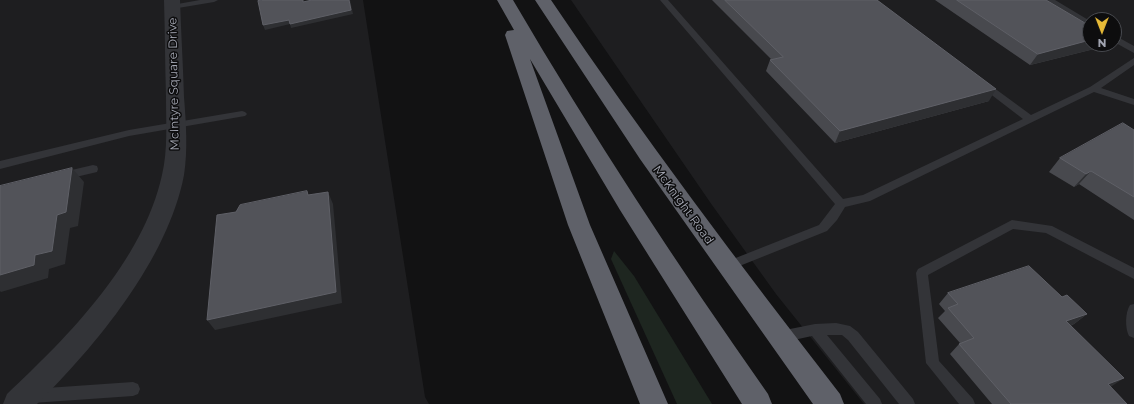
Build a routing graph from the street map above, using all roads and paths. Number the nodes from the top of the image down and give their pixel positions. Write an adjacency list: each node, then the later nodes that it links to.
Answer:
1 (214, 0): 7 (lane)
2 (501, 0): 33 (highway)
3 (505, 0): 34 (highway)
4 (543, 0): 25 (highway, McKnight Road)
5 (664, 0): 24 (lane)
6 (1049, 0): 8 (lane)
7 (172, 4): 20 (street, McIntyre Square Drive)
8 (1082, 19)
9 (1122, 43): 10 (lane)
10 (1134, 50)
11 (1134, 61): 13 (lane)
12 (974, 77): 19 (lane)
13 (1093, 89): 15 (lane); 19 (lane)
14 (1134, 95): 15 (lane)
15 (1121, 98): 16 (lane); 17 (lane)
16 (1134, 102)
17 (1134, 109)
18 (242, 114): 20 (lane)
19 (1030, 119): 24 (lane)
20 (177, 124): 21 (lane); 32 (street, McIntyre Square Drive)
21 (0, 165)
22 (93, 169): 23 (lane)
23 (54, 178)
24 (841, 204): 25 (lane)
25 (727, 266): 30 (highway, McKnight Road)
26 (1134, 274): 38 (lane)
27 (1134, 309): 29 (lane)
28 (815, 330): 30 (lane); 36 (lane); 37 (lane)
29 (1134, 332)
30 (780, 337): 35 (highway, McKnight Road)
31 (134, 389): 32 (lane)
32 (21, 400)
33 (654, 404)
34 (758, 404)
35 (830, 404)
36 (875, 404)
37 (908, 404)
38 (968, 404)

